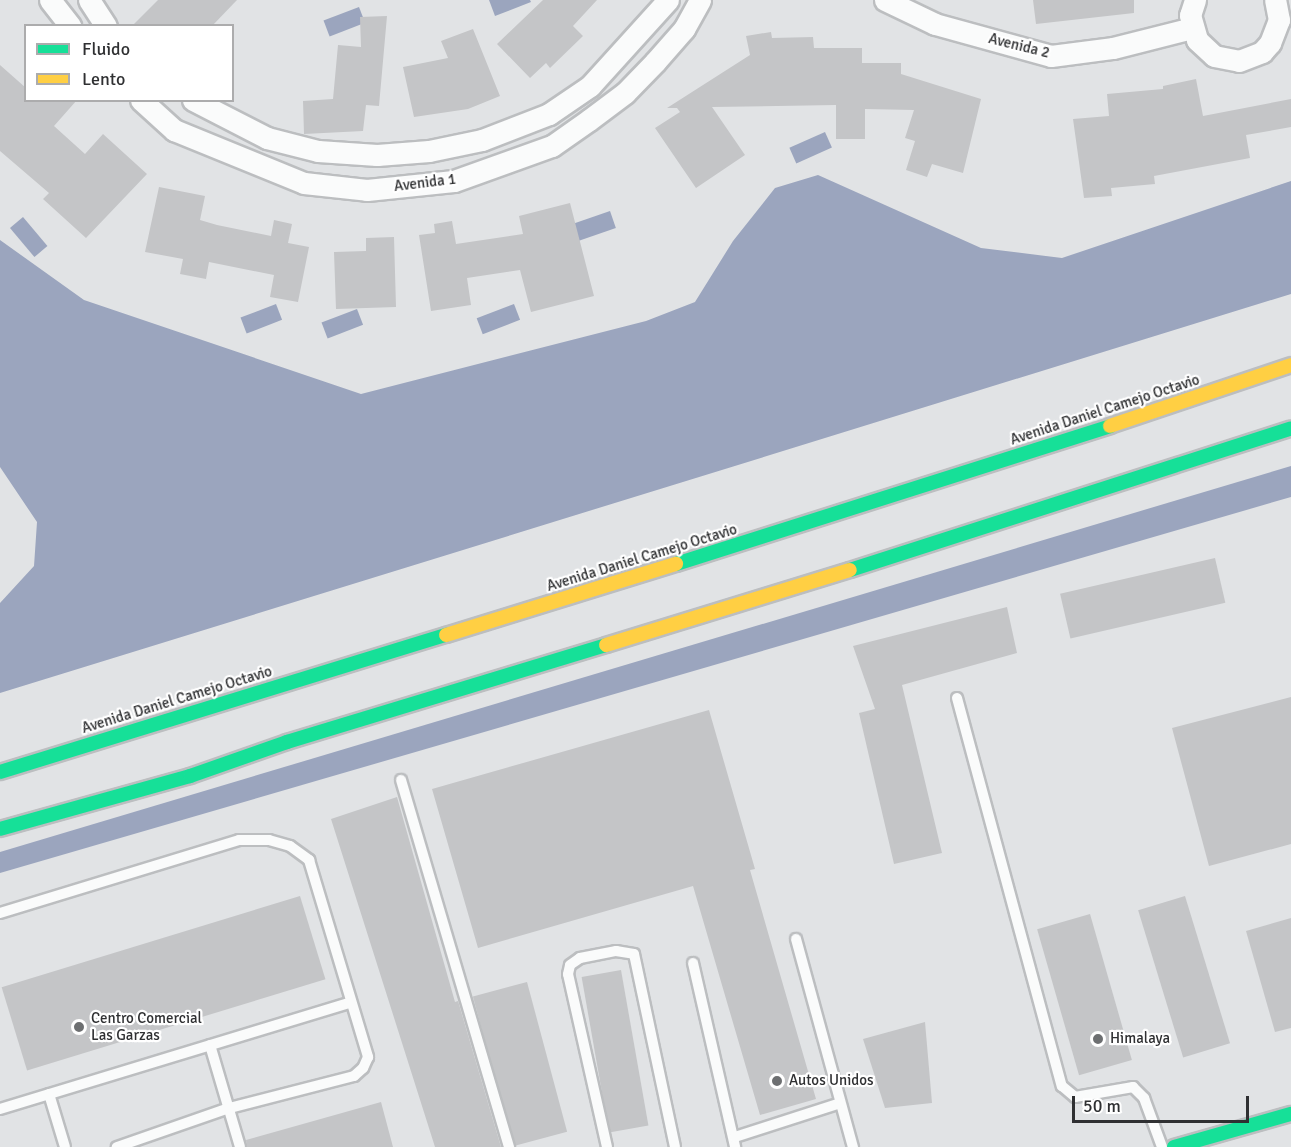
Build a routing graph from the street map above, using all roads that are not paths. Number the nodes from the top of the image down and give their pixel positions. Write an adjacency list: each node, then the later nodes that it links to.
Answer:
1 (50, 0): 8 (street)
2 (89, 0): 9 (street)
3 (668, 0): 12 (street, Avenida 1)
4 (700, 0): 11 (street, Avenida 1)
5 (885, 0): 10 (street, Avenida 2)
6 (1194, 0): 10 (street)
7 (1275, 0): 10 (street)
8 (68, 24)
9 (105, 24)
10 (1192, 28)
11 (143, 102)
12 (197, 102)
13 (1291, 366): 16 (main road, Avenida Daniel Camejo Octavio)
14 (1291, 428): 18 (main road)
15 (957, 698): 37 (lane)
16 (0, 772)
17 (401, 780): 33 (lane)
18 (0, 829)
19 (0, 913): 22 (lane)
20 (796, 939): 25 (lane)
21 (693, 963): 29 (lane)
22 (349, 1003): 23 (lane); 27 (lane)
23 (210, 1045): 24 (lane); 27 (lane)
24 (49, 1094): 26 (lane); 30 (lane)
25 (840, 1103): 29 (lane); 36 (lane)
26 (0, 1108)
27 (229, 1108): 31 (lane); 32 (lane)
28 (1291, 1114): 38 (main road)
29 (735, 1142)
30 (64, 1147)
31 (117, 1147)
32 (240, 1147)
33 (509, 1147)
34 (607, 1147): 35 (lane)
35 (675, 1147)
36 (853, 1147)
37 (1162, 1147)
38 (1174, 1147)

